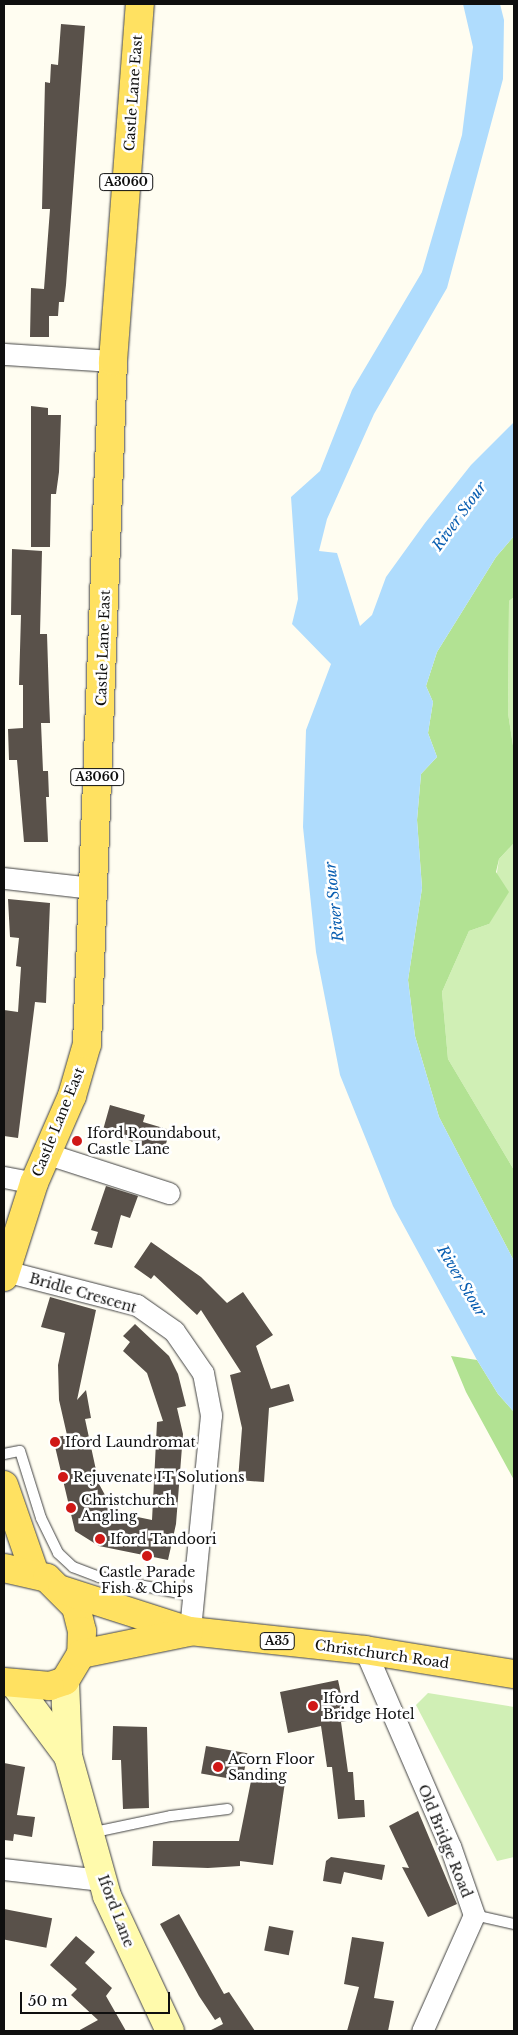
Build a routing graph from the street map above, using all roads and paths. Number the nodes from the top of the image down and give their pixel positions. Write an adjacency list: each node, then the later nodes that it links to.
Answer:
1 (140, 4): 3 (main road, Castle Lane East / A3060)
2 (4, 354): 3 (street)
3 (113, 361): 5 (main road, Castle Lane East / A3060)
4 (4, 878): 5 (street)
5 (92, 888): 6 (main road, Castle Lane East / A3060)
6 (48, 1154): 8 (main road, Castle Lane East / A3060); 9 (street)
7 (4, 1177): 8 (street)
8 (34, 1183): 10 (main road, Castle Lane East / A3060)
9 (169, 1193)
10 (4, 1274): 16 (street, Bridle Crescent)
11 (4, 1454): 16 (lane)
12 (5, 1496): 14 (main road)
13 (4, 1568): 14 (main road)
14 (35, 1574): 15 (main road)
15 (62, 1590): 17 (main road, Christchurch Road / A35); 19 (main road)
16 (194, 1596): 17 (street, Bridle Crescent)
17 (190, 1632): 18 (main road, Christchurch Road / A35); 19 (main road, Christchurch Road / A35)
18 (365, 1650): 20 (main road, Christchurch Road / A35); 28 (street, Old Bridge Road)
19 (80, 1654): 21 (main road)
20 (514, 1674)
21 (65, 1681): 22 (main road); 23 (street, Iford Lane)
22 (9, 1684): 23 (street, Iford Lane)
23 (68, 1756): 25 (street, Iford Lane)
24 (228, 1810): 25 (lane)
25 (89, 1833): 27 (street, Iford Lane)
26 (4, 1869): 27 (street)
27 (102, 1880): 30 (street, Iford Lane)
28 (474, 1915): 29 (lane); 31 (street, Old Bridge Road)
29 (514, 1924)
30 (170, 2031)
31 (422, 2031)

